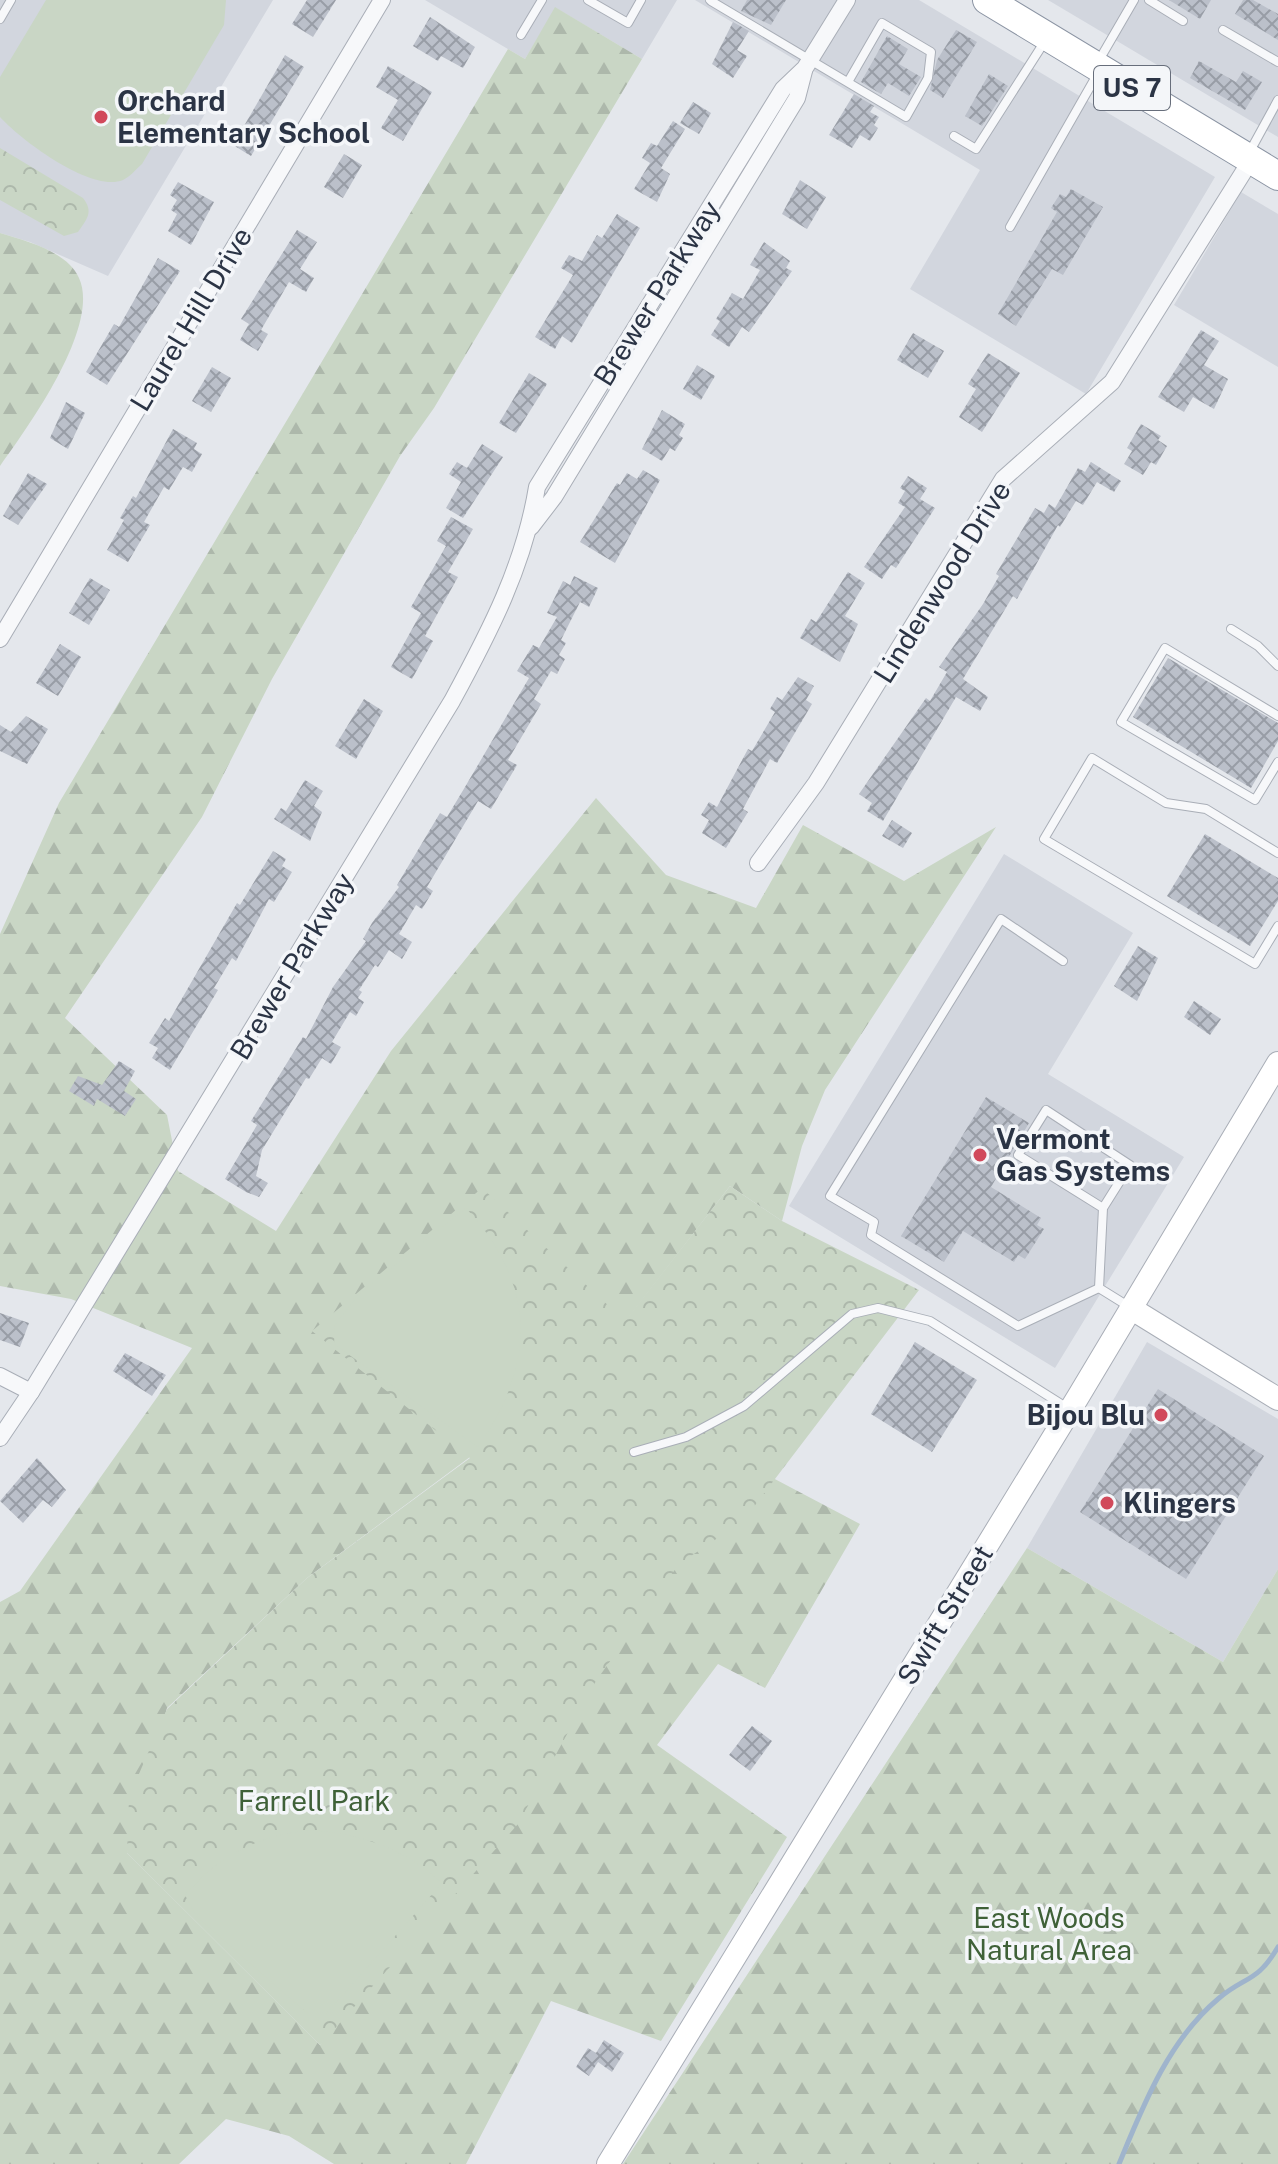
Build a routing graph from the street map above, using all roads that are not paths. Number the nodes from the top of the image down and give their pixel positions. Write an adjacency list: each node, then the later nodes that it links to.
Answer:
1 (11, 0): 11 (lane)
2 (382, 0): 26 (street, Laurel Hill Drive)
3 (542, 0): 14 (lane)
4 (588, 0): 5 (lane)
5 (641, 0)
6 (710, 0): 17 (lane)
7 (847, 0): 17 (street, Brewer Parkway)
8 (987, 0): 15 (highway, US 7)
9 (1134, 0): 18 (lane)
10 (1149, 0): 12 (lane)
11 (0, 19)
12 (1183, 21)
13 (1223, 30): 16 (lane)
14 (521, 35)
15 (1048, 37): 18 (highway, US 7); 21 (lane)
16 (1278, 62)
17 (807, 64): 19 (lane); 39 (street, Brewer Parkway)
18 (1098, 68): 22 (highway, US 7); 24 (lane)
19 (848, 82): 19 (lane)
20 (1278, 100): 22 (lane)
21 (954, 136)
22 (1249, 158): 23 (highway, US 7); 31 (street, Lindenwood Drive)
23 (1278, 176)
24 (1010, 227)
25 (1231, 629): 27 (lane)
26 (0, 639)
27 (1278, 666)
28 (1278, 716): 29 (lane)
29 (1278, 762)
30 (1276, 848): 32 (lane)
31 (758, 863)
32 (1278, 926)
33 (1063, 961): 36 (lane)
34 (1278, 1063): 37 (street, Swift Street)
35 (1103, 1208): 35 (lane); 36 (lane)
36 (1099, 1288): 37 (lane)
37 (1132, 1309): 40 (street); 41 (street, Swift Street)
38 (0, 1376): 39 (street)
39 (31, 1392): 42 (street, Brewer Parkway)
40 (1278, 1399)
41 (1070, 1410): 43 (lane); 44 (street, Swift Street)
42 (0, 1438)
43 (634, 1452)
44 (608, 2164)

